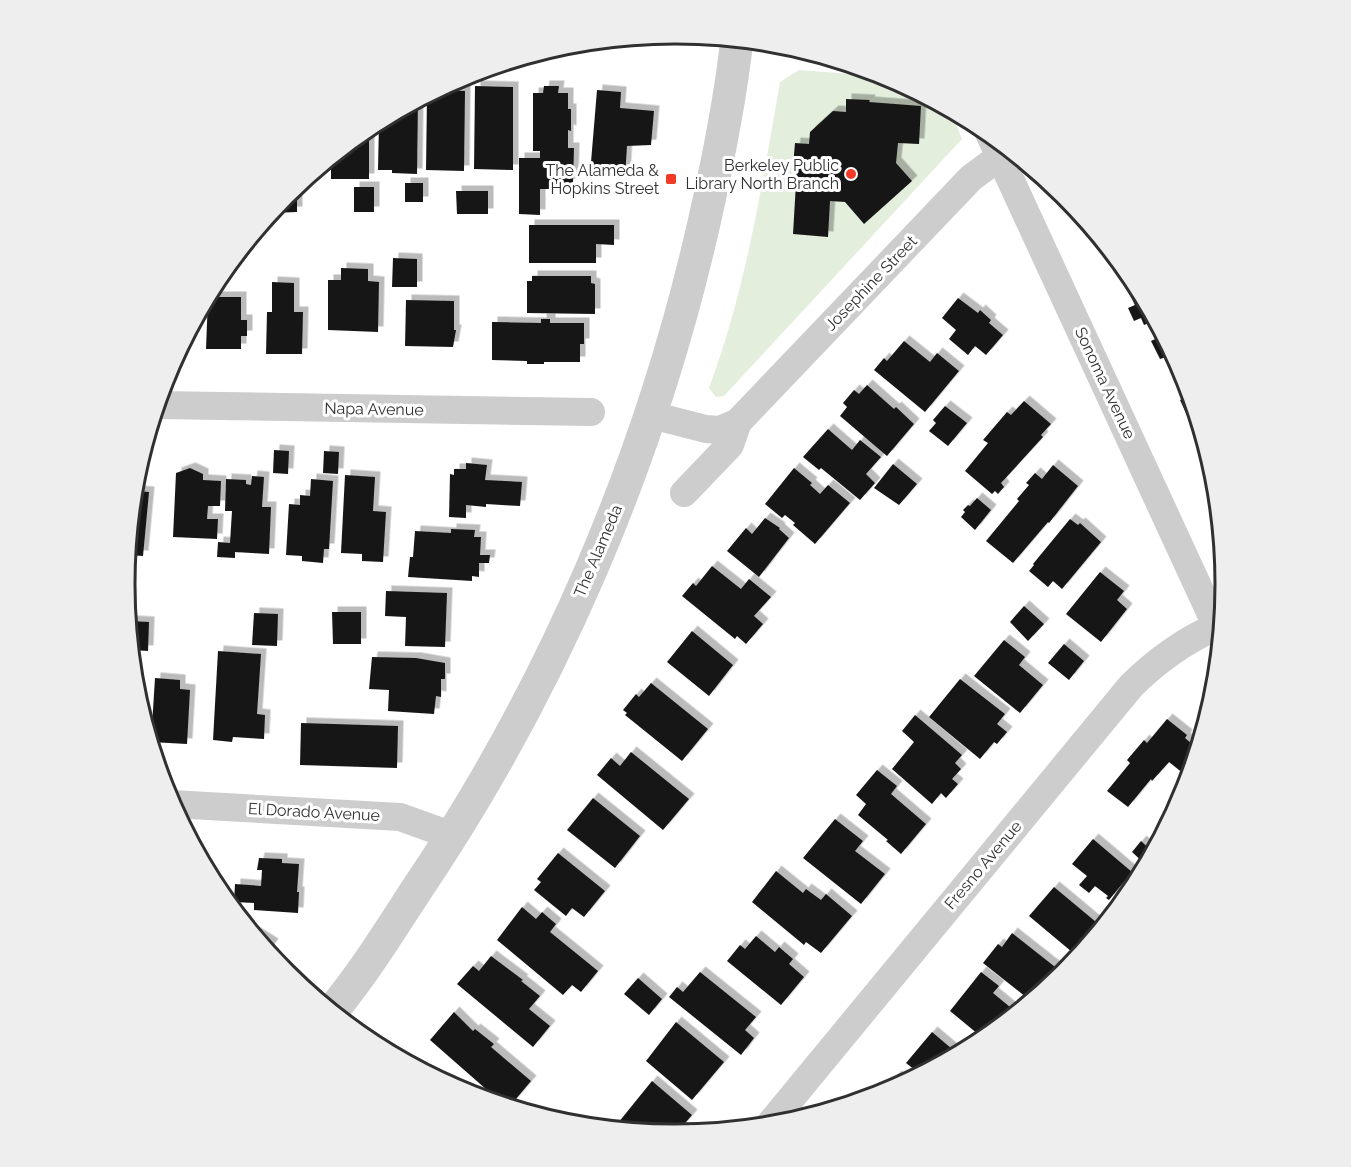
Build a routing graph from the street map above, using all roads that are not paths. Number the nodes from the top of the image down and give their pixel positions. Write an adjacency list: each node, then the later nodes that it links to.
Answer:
1 (735, 47): 6 (street, The Alameda)
2 (996, 149): 7 (street, Josephine Street)
3 (1003, 154): 9 (street, Sonoma Avenue)
4 (166, 405): 5 (street, Napa Avenue)
5 (591, 412)
6 (651, 415): 7 (street); 12 (street, The Alameda)
7 (738, 422): 8 (street, Josephine Street)
8 (684, 493)
9 (1214, 620)
10 (1213, 633): 14 (street, Fresno Avenue)
11 (183, 805): 12 (street, El Dorado Avenue)
12 (453, 836): 13 (street, The Alameda)
13 (337, 1004)
14 (779, 1113)

